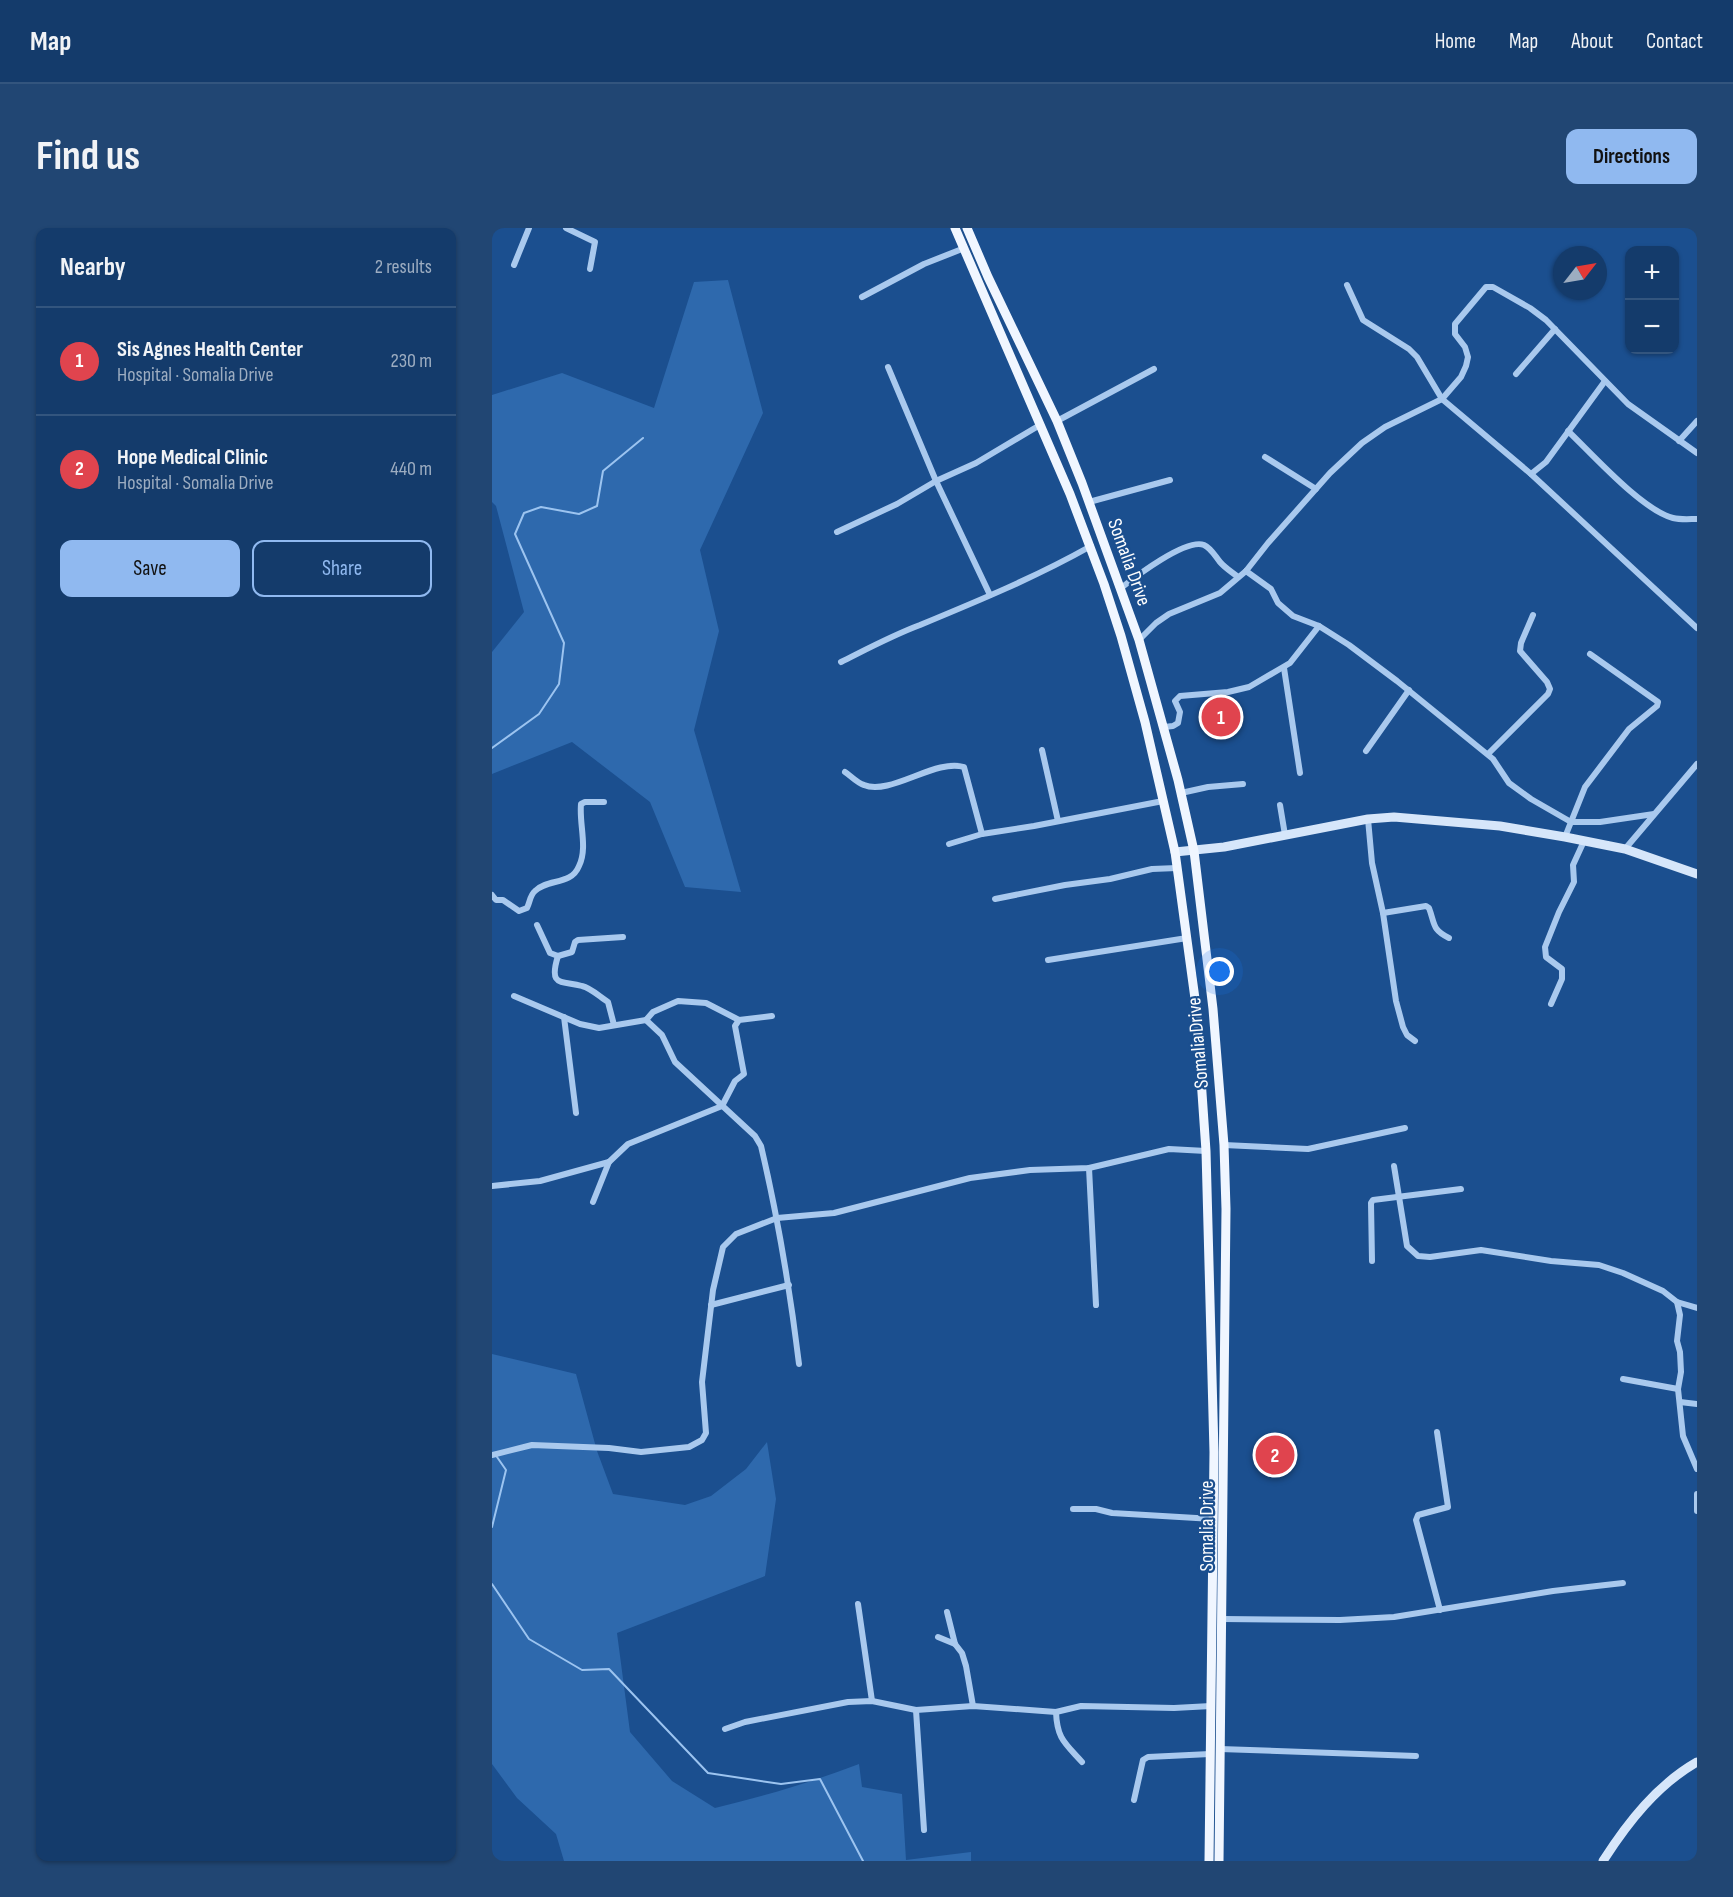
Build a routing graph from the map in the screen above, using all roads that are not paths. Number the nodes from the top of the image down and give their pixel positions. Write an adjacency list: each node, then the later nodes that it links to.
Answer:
1 (529, 228): 6 (street)
2 (566, 228): 7 (street)
3 (955, 228): 5 (main road, Somalia Drive)
4 (967, 228): 16 (main road, Somalia Drive)
5 (962, 249): 9 (street); 18 (main road, Somalia Drive)
6 (514, 265)
7 (590, 269)
8 (1347, 285): 15 (street)
9 (862, 297)
10 (1556, 329): 13 (street); 14 (street); 15 (street)
11 (888, 367): 25 (street)
12 (1154, 369): 16 (street)
13 (1516, 374)
14 (1605, 381): 19 (street); 20 (street)
15 (1442, 399): 23 (street); 26 (street)
16 (1057, 421): 27 (main road, Somalia Drive)
17 (1697, 421): 20 (street)
18 (1040, 425): 25 (street); 30 (main road, Somalia Drive)
19 (1568, 431): 23 (street); 28 (street)
20 (1680, 441): 21 (street)
21 (1697, 453)
22 (1265, 457): 26 (street)
23 (1531, 474): 37 (street)
24 (1170, 480): 27 (street)
25 (936, 482): 29 (street); 34 (street)
26 (1316, 489): 31 (street)
27 (1089, 502): 33 (main road, Somalia Drive)
28 (1697, 519)
29 (837, 532)
30 (1091, 546): 34 (street); 52 (main road, Somalia Drive)
31 (1246, 571): 32 (street); 36 (street)
32 (1238, 577): 33 (street); 38 (street)
33 (1121, 588): 38 (main road, Somalia Drive)
34 (990, 595): 40 (street)
35 (1533, 615): 46 (street)
36 (1319, 626): 41 (street); 42 (street)
37 (1697, 628)
38 (1139, 640): 43 (main road, Somalia Drive)
39 (1590, 654): 58 (street)
40 (840, 662)
41 (1284, 668): 43 (street); 49 (street)
42 (1409, 690): 45 (street); 46 (street)
43 (1164, 728): 51 (main road, Somalia Drive)
44 (1042, 750): 57 (street)
45 (1366, 751)
46 (1488, 754): 58 (street)
47 (1697, 764): 55 (street)
48 (844, 772): 59 (street)
49 (1300, 773)
50 (1243, 784): 51 (street)
51 (1181, 793): 65 (main road, Somalia Drive)
52 (1163, 801): 57 (street); 66 (main road, Somalia Drive)
53 (604, 802): 69 (street)
54 (1280, 805): 60 (street)
55 (1654, 814): 58 (street); 64 (street)
56 (1368, 819): 60 (street); 61 (street); 71 (street)
57 (1058, 820): 59 (street)
58 (1571, 822): 61 (street)
59 (982, 834): 63 (street)
60 (1285, 836): 65 (street)
61 (1564, 837): 62 (street)
62 (1584, 841): 64 (street); 79 (street)
63 (949, 844)
64 (1625, 849): 68 (street)
65 (1194, 851): 66 (street); 89 (main road, Somalia Drive)
66 (1175, 852): 67 (main road, Somalia Drive)
67 (1177, 868): 70 (street); 74 (main road, Somalia Drive)
68 (1697, 874)
69 (492, 895)
70 (995, 900)
71 (1383, 914): 75 (street); 85 (street)
72 (537, 925): 76 (street)
73 (623, 937): 76 (street)
74 (1187, 938): 77 (street); 90 (main road, Somalia Drive)
75 (1449, 938)
76 (558, 956): 84 (street)
77 (1048, 960)
78 (514, 996): 81 (street)
79 (1551, 1004)
80 (772, 1016): 83 (street)
81 (564, 1017): 84 (street); 87 (street)
82 (646, 1020): 83 (street); 84 (street); 86 (street)
83 (740, 1020): 86 (street)
84 (614, 1025)
85 (1415, 1041)
86 (722, 1106): 91 (street); 98 (street)
87 (576, 1113)
88 (1405, 1128): 89 (street)
89 (1224, 1145): 121 (main road, Somalia Drive)
90 (1206, 1151): 93 (street); 116 (main road, Somalia Drive)
91 (609, 1162): 94 (street); 97 (street)
92 (1394, 1166): 96 (street)
93 (1089, 1168): 98 (street); 103 (street)
94 (492, 1186)
95 (1461, 1190): 96 (street)
96 (1399, 1197): 99 (street); 101 (street)
97 (593, 1202)
98 (777, 1218): 100 (street); 102 (street)
99 (1372, 1261)
100 (789, 1285): 102 (street); 105 (street)
101 (1677, 1302): 104 (street); 107 (street)
102 (711, 1305): 111 (street)
103 (1096, 1305)
104 (1697, 1308)
105 (799, 1364)
106 (1623, 1379): 107 (street)
107 (1678, 1389): 108 (street)
108 (1680, 1402): 109 (street); 112 (street)
109 (1697, 1404)
110 (1437, 1432): 119 (street)
111 (492, 1455)
112 (1697, 1469)
113 (1697, 1494): 115 (street)
114 (1073, 1509): 116 (street)
115 (1697, 1511)
116 (1213, 1519): 126 (main road, Somalia Drive)
117 (1623, 1583): 119 (street)
118 (858, 1604): 124 (street)
119 (1440, 1610): 121 (street)
120 (946, 1612): 123 (street)
121 (1223, 1619): 130 (main road, Somalia Drive)
122 (938, 1637): 123 (street)
123 (956, 1644): 125 (street)
124 (872, 1701): 127 (street); 129 (street)
125 (973, 1706): 127 (street); 128 (street)
126 (1211, 1706): 128 (street); 131 (main road, Somalia Drive)
127 (916, 1710): 136 (street)
128 (1056, 1712): 133 (street)
129 (725, 1729)
130 (1220, 1749): 132 (street); 138 (main road, Somalia Drive)
131 (1210, 1754): 135 (street); 137 (main road, Somalia Drive)
132 (1416, 1756)
133 (1082, 1762)
134 (1697, 1762): 139 (street)
135 (1134, 1800)
136 (924, 1830)
137 (1209, 1861)
138 (1219, 1861)
139 (1603, 1861)

